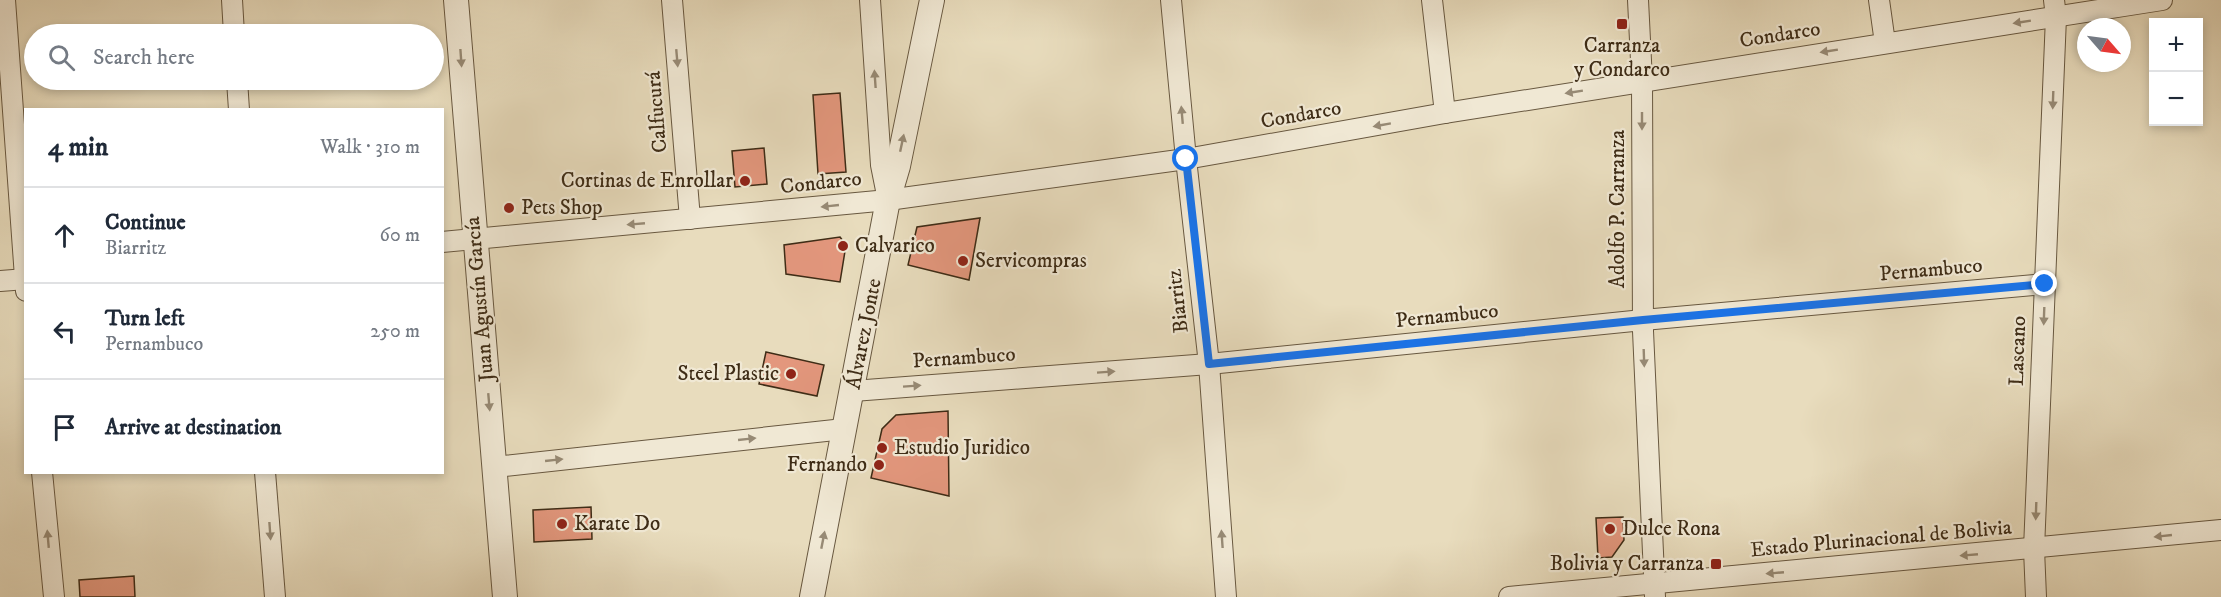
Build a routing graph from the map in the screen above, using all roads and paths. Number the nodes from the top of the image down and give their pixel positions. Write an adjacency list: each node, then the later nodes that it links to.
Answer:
1 (5, 0): 24 (street)
2 (232, 0): 13 (street)
3 (456, 0): 22 (street, Juan Agustín García, one-way to 22)
4 (672, 0): 21 (street, Calfucurá, one-way to 21)
5 (870, 0): 20 (street, one-way to 5)
6 (932, 0): 20 (street, Álvarez Jonte, one-way to 6)
7 (1171, 0): 19 (street, Biarritz, one-way to 7)
8 (1432, 0): 18 (street)
9 (1638, 0): 15 (street, Adolfo P. Carranza)
10 (1879, 0): 14 (street)
11 (2163, 0): 12 (street, Condarco)
12 (2055, 8): 14 (street, Condarco, one-way to 14); 27 (street, Lascano, one-way to 27)
13 (233, 24)
14 (1885, 42): 15 (street, Condarco, one-way to 15)
15 (1642, 81): 18 (street, Condarco, one-way to 18); 28 (street, Adolfo P. Carranza, one-way to 28)
16 (238, 90): 17 (street)
17 (239, 108)
18 (1445, 113): 19 (street, Condarco, one-way to 19)
19 (1186, 159): 20 (street, Condarco); 29 (street, Biarritz)
20 (888, 200): 21 (street, Condarco, one-way to 21); 30 (street, Álvarez Jonte)
21 (690, 219): 22 (street, Condarco, one-way to 22)
22 (475, 240): 23 (street, Condarco); 32 (street, Juan Agustín García, one-way to 32)
23 (444, 242)
24 (24, 269)
25 (0, 281): 26 (street)
26 (24, 283)
27 (2045, 284): 28 (street, Pernambuco); 36 (street, Lascano, one-way to 36)
28 (1643, 320): 29 (street, Pernambuco); 37 (street, Adolfo P. Carranza, one-way to 37)
29 (1209, 364): 30 (street, Pernambuco, one-way to 29); 42 (street, Biarritz, one-way to 29)
30 (854, 391): 31 (street, Álvarez Jonte)
31 (844, 429): 32 (street, one-way to 31); 41 (street, Álvarez Jonte, one-way to 31)
32 (495, 467): 40 (street, Juan Agustín García)
33 (42, 474): 38 (street, one-way to 33)
34 (265, 474): 39 (street, one-way to 39)
35 (2221, 530): 36 (street, Estado Plurinacional de Bolivia, one-way to 36)
36 (2034, 549): 37 (street, Estado Plurinacional de Bolivia, one-way to 37); 44 (street, Lascano)
37 (1655, 591): 43 (street, Estado Plurinacional de Bolivia)
38 (54, 597)
39 (275, 597)
40 (505, 597)
41 (812, 597)
42 (1226, 597)
43 (1509, 597)
44 (2036, 597)

